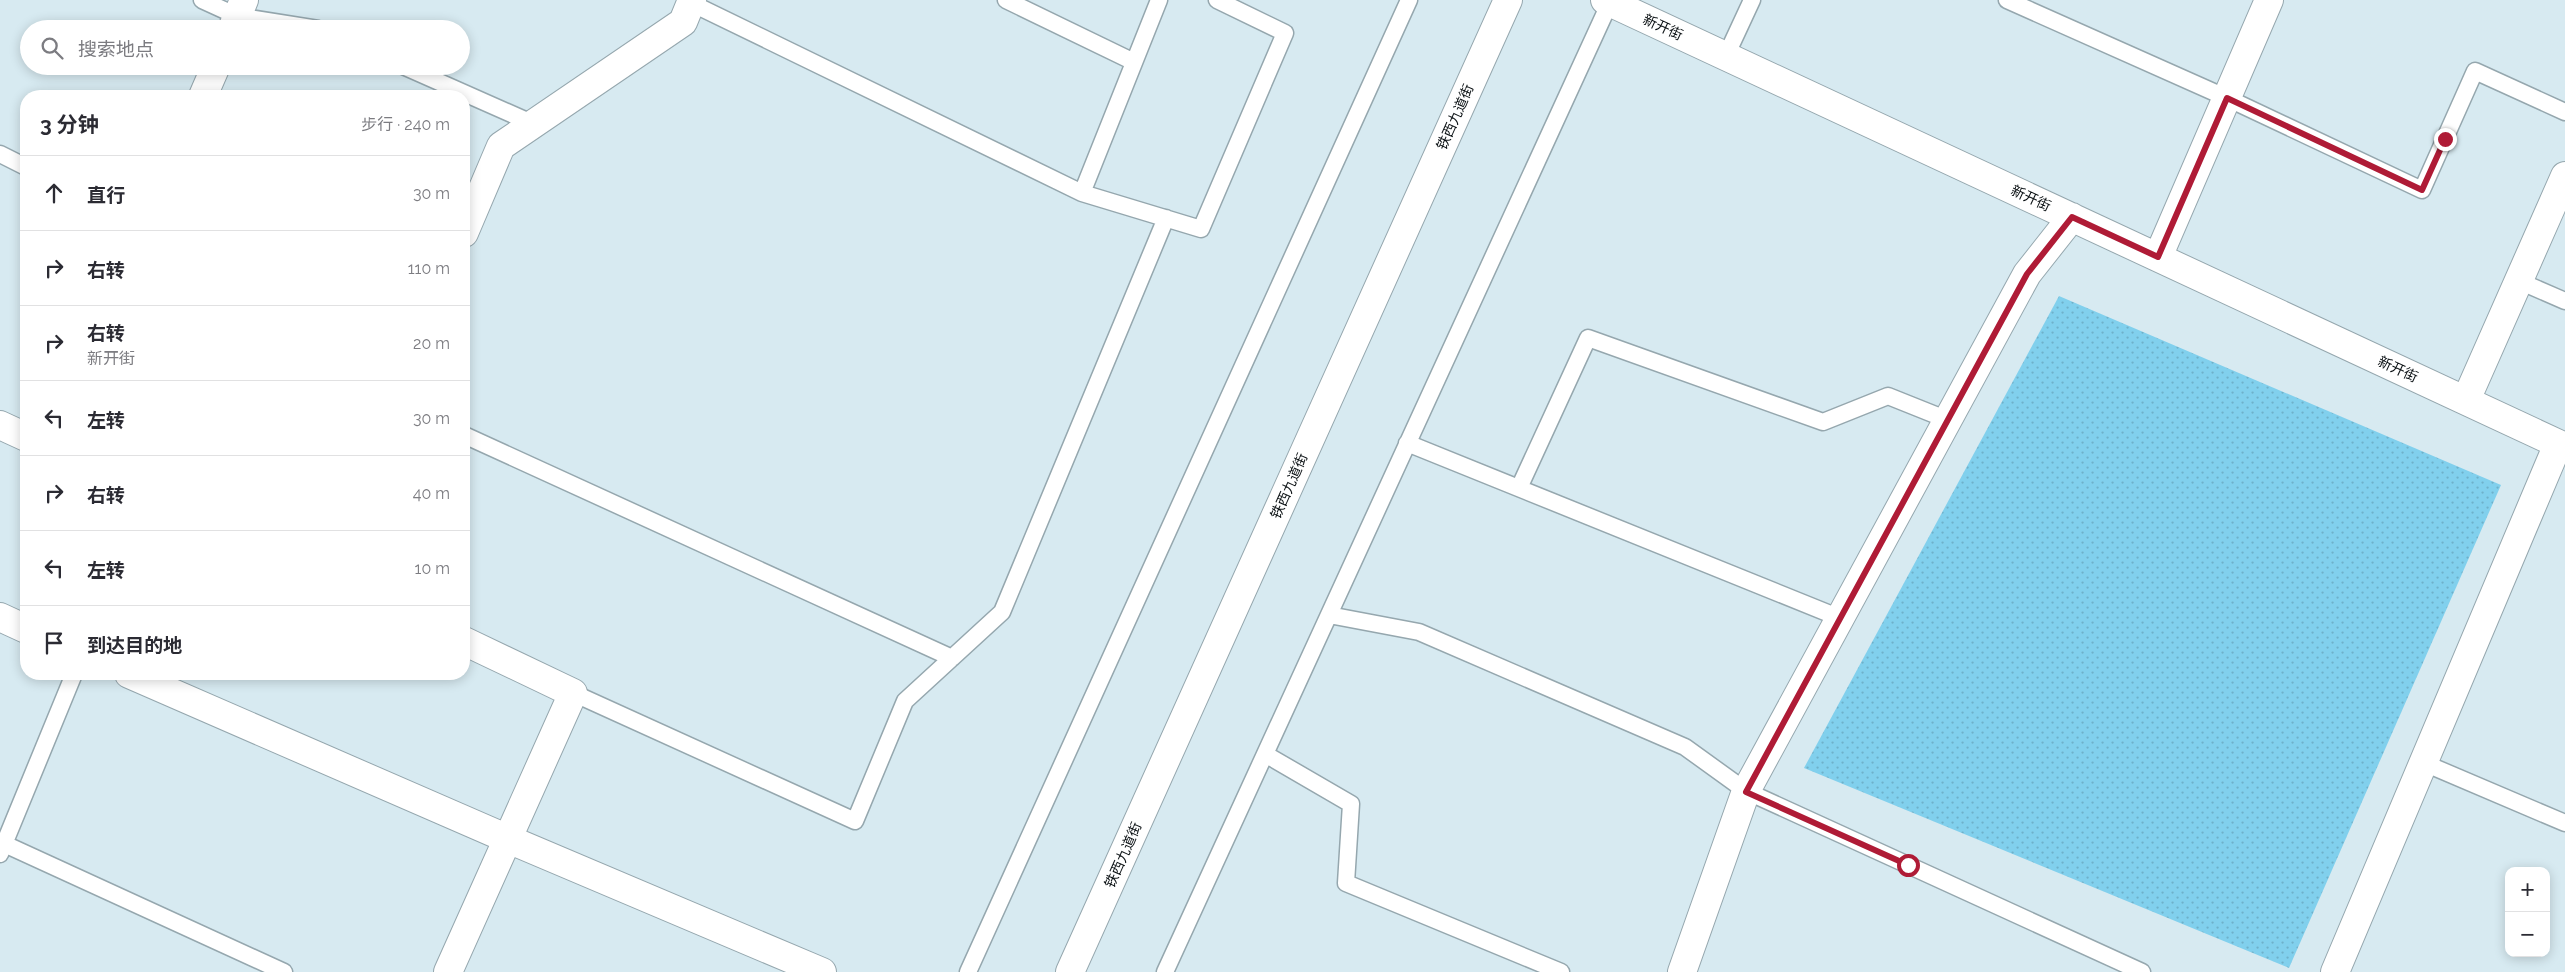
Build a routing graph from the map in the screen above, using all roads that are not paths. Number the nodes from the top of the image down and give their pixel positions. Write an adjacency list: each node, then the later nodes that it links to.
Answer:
1 (202, 0): 12 (lane)
2 (1006, 0): 15 (lane)
3 (1159, 0): 15 (lane)
4 (1217, 0): 29 (lane)
5 (1409, 0): 60 (lane)
6 (1508, 0): 61 (street, 铁西九道街)
7 (1752, 0): 14 (lane)
8 (2007, 0): 21 (lane)
9 (2269, 0): 21 (street)
10 (1608, 1): 14 (street, 新开街); 39 (lane)
11 (692, 2): 23 (street); 27 (lane)
12 (237, 15): 13 (lane)
13 (266, 20)
14 (1726, 56): 28 (street, 新开街)
15 (1134, 62): 27 (lane)
16 (212, 75): 18 (street)
17 (423, 75): 19 (lane)
18 (206, 90)
19 (457, 90)
20 (470, 96): 23 (lane)
21 (2227, 98): 22 (lane); 31 (street)
22 (2565, 112)
23 (534, 124): 30 (street)
24 (0, 154): 25 (lane)
25 (20, 163)
26 (2565, 176): 32 (street)
27 (1082, 192): 29 (lane)
28 (2072, 217): 31 (street, 新开街); 35 (street)
29 (1166, 218): 47 (lane)
30 (470, 219)
31 (2158, 257): 34 (street, 新开街)
32 (2519, 281): 33 (lane); 34 (street)
33 (2565, 301)
34 (2466, 400): 40 (street, 新开街)
35 (1948, 420): 41 (lane); 44 (street)
36 (0, 425): 37 (street)
37 (20, 434)
38 (470, 438): 47 (lane)
39 (1407, 443): 41 (lane); 42 (lane)
40 (2562, 445): 52 (street)
41 (1519, 488): 44 (lane)
42 (1329, 615): 51 (lane); 53 (lane)
43 (0, 618): 45 (street)
44 (1840, 618): 53 (street)
45 (20, 626)
46 (470, 644): 50 (street)
47 (952, 658): 50 (lane)
48 (71, 680): 56 (lane)
49 (143, 680): 55 (street)
50 (573, 693): 55 (street)
51 (1265, 754): 62 (lane); 63 (lane)
52 (2424, 763): 54 (lane); 66 (street)
53 (1746, 792): 64 (street); 65 (lane)
54 (2565, 823)
55 (508, 839): 58 (street); 59 (street)
56 (1, 847): 57 (lane)
57 (284, 972)
58 (448, 972)
59 (822, 972)
60 (968, 972)
61 (1070, 972)
62 (1166, 972)
63 (1561, 972)
64 (1682, 972)
65 (2142, 972)
66 (2335, 972)

